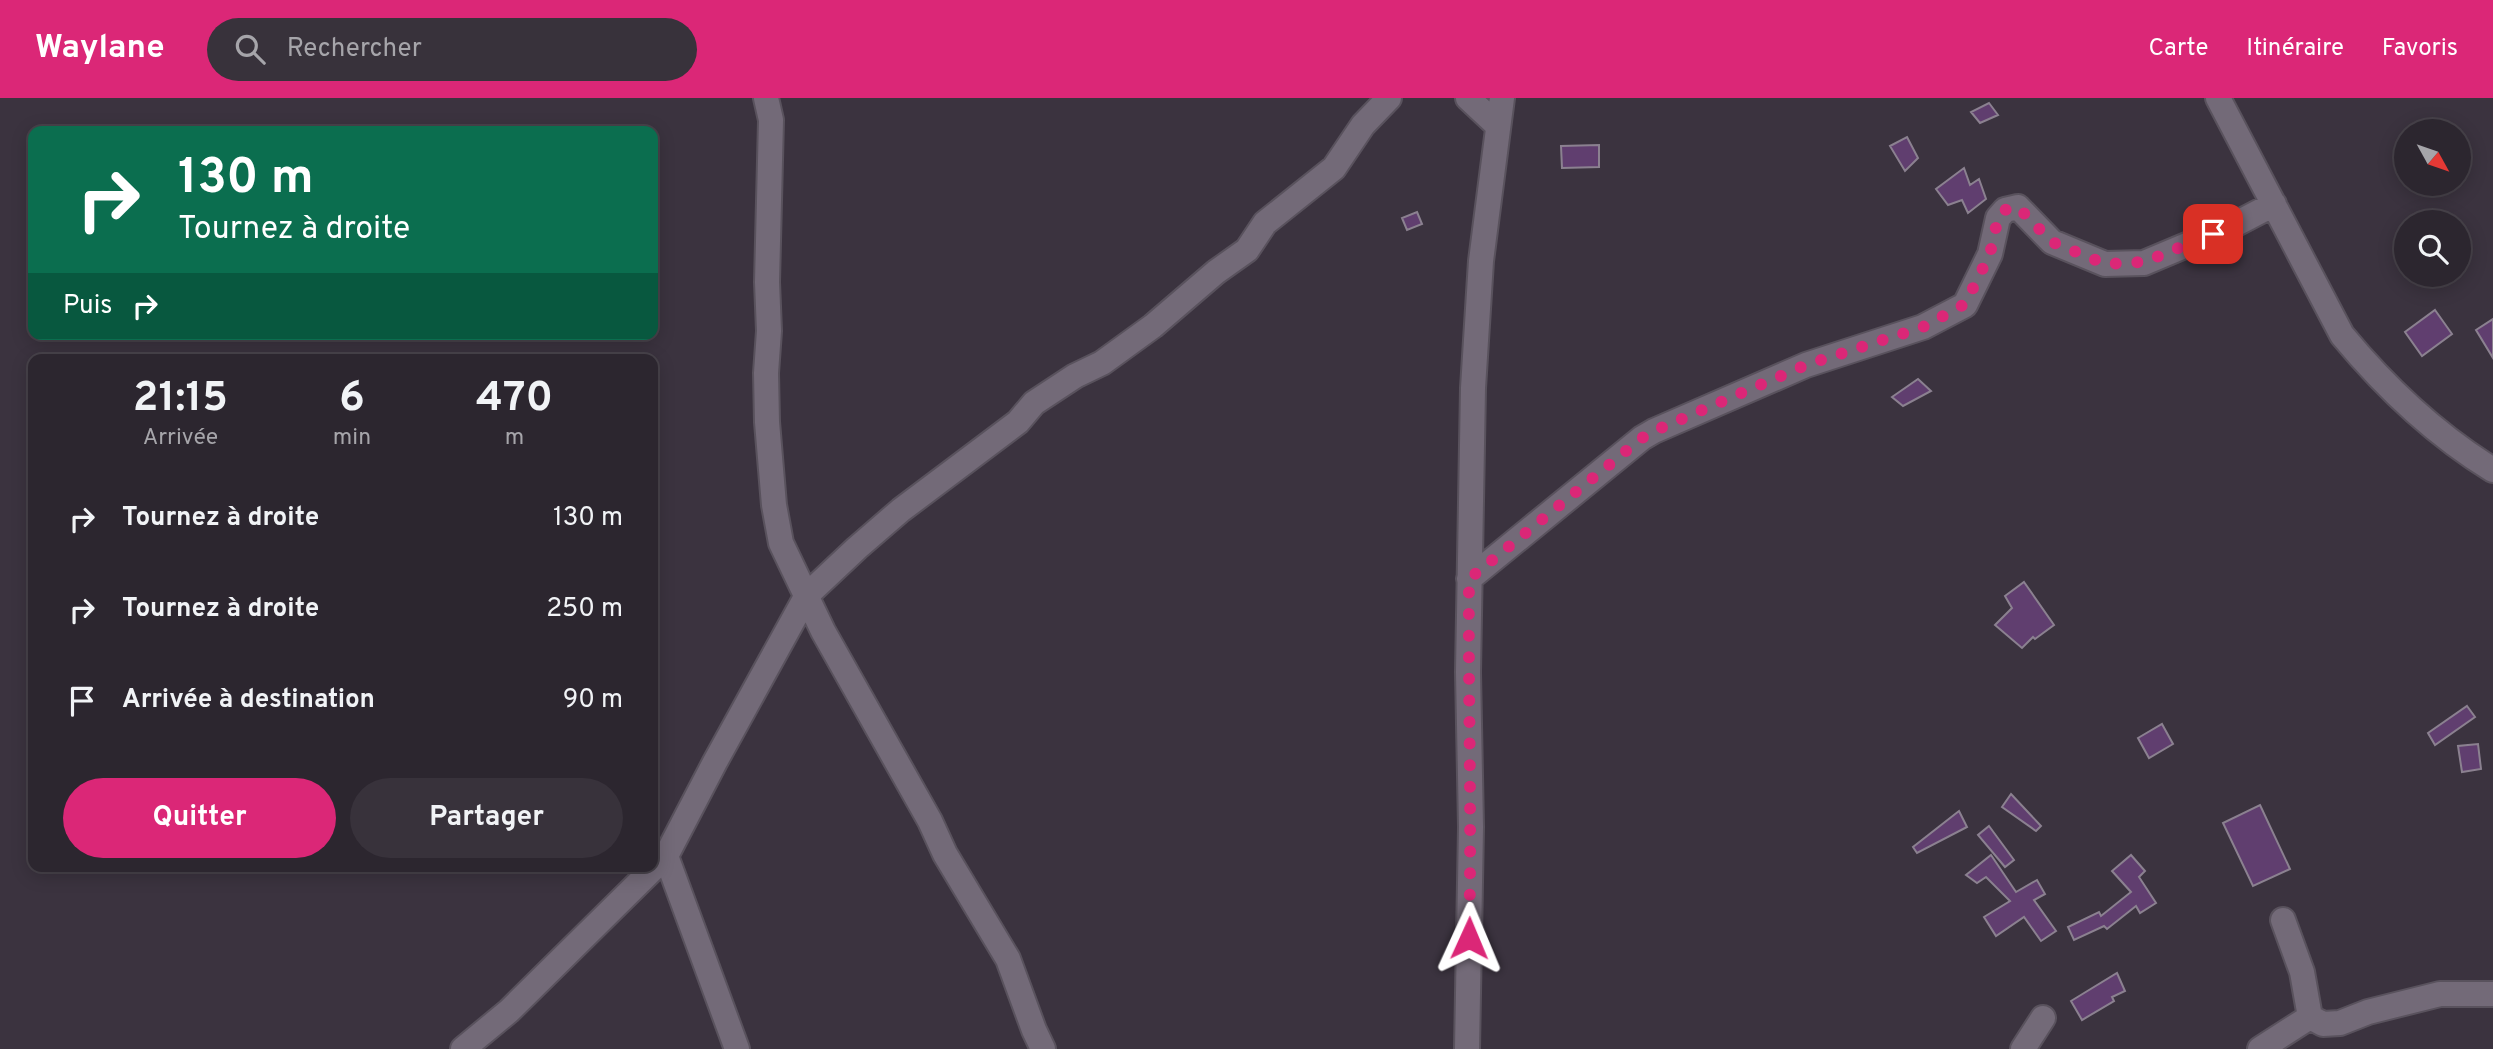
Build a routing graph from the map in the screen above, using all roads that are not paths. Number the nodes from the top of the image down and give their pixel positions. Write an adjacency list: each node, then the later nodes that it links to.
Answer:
1 (766, 98): 10 (street)
2 (1389, 98): 10 (street)
3 (1468, 98): 6 (street)
4 (1502, 98): 6 (street)
5 (2218, 98): 7 (street)
6 (1498, 126): 9 (street)
7 (2274, 204): 8 (street); 9 (street)
8 (2493, 470)
9 (1469, 579): 21 (street)
10 (807, 595): 11 (street); 20 (street)
11 (666, 856): 12 (street); 19 (street)
12 (658, 864)
13 (650, 872): 18 (street)
14 (2283, 920): 16 (street)
15 (2493, 994): 16 (street)
16 (2311, 1017): 23 (street)
17 (2043, 1018): 22 (street)
18 (463, 1049)
19 (737, 1049)
20 (1043, 1049)
21 (1467, 1049)
22 (2023, 1049)
23 (2260, 1049)

